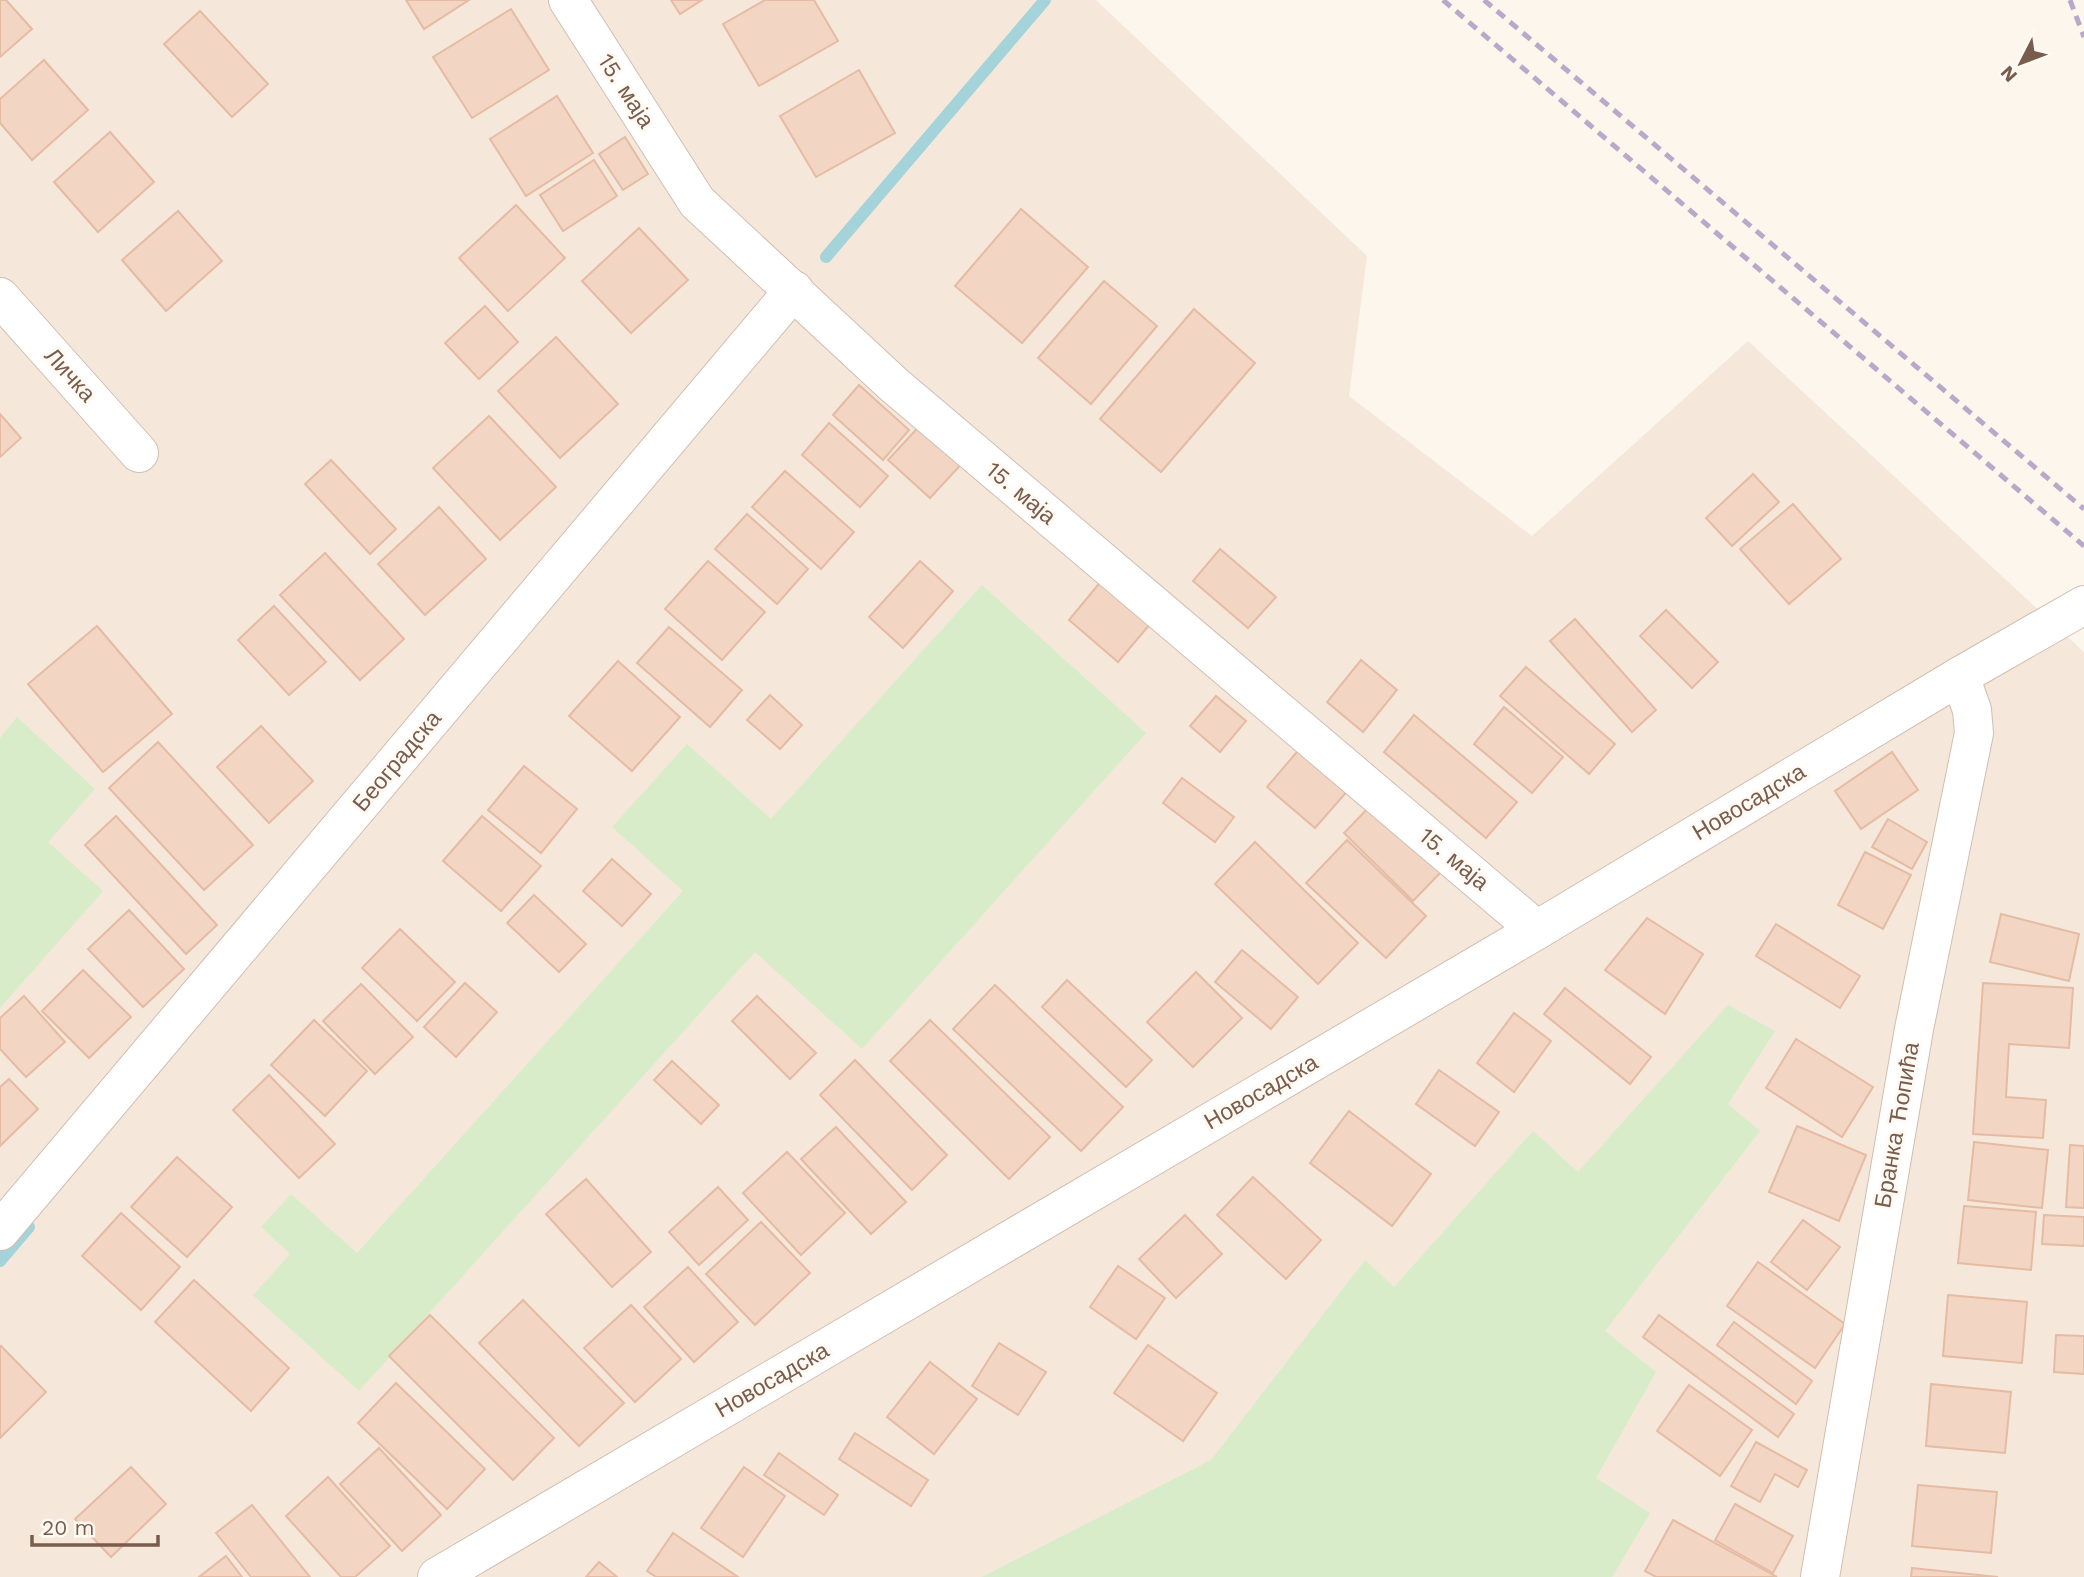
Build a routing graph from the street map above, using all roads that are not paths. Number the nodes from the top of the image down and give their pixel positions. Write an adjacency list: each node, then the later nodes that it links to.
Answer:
1 (568, 0): 2 (street, 15. маја)
2 (794, 290): 7 (street, 15. маја); 8 (street, Београдска)
3 (0, 297): 4 (street, Личка)
4 (139, 453)
5 (2084, 605): 6 (street, Новосадска)
6 (1959, 676): 7 (street, Новосадска); 10 (street, Бранка Ћопића)
7 (1537, 930): 9 (street, Новосадска)
8 (0, 1231)
9 (437, 1577)
10 (1820, 1577)

